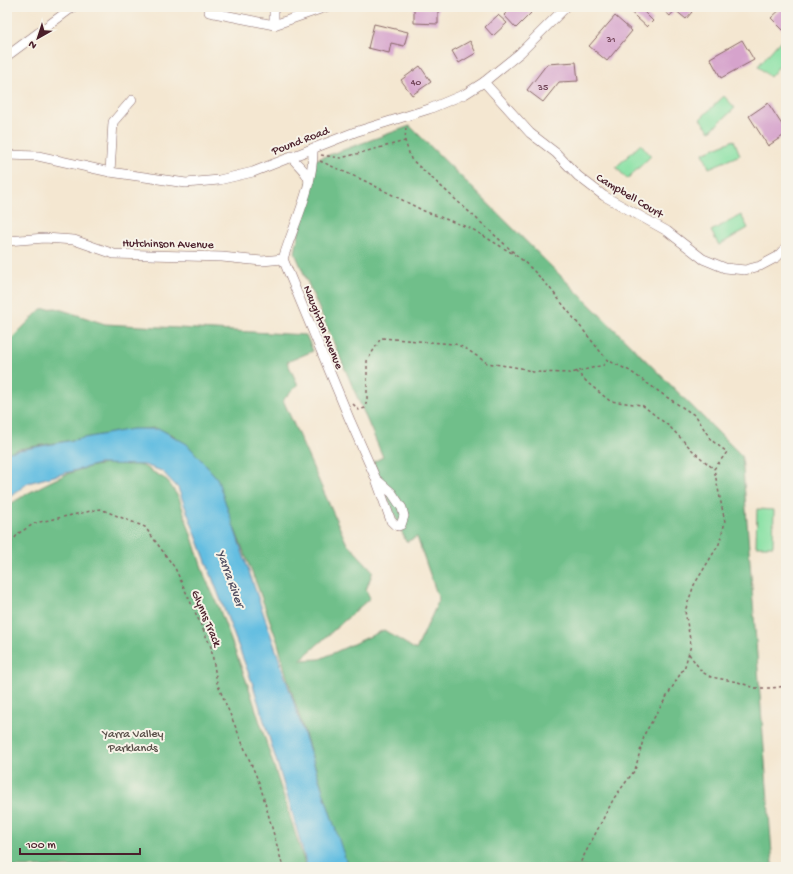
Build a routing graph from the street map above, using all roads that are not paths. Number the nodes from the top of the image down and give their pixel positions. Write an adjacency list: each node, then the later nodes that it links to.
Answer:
1 (73, 7): 7 (street)
2 (274, 7): 6 (street)
3 (326, 7): 6 (street)
4 (566, 7): 8 (street, Pound Road)
5 (209, 12): 6 (street)
6 (274, 25)
7 (7, 56)
8 (484, 82): 10 (street, Pound Road); 16 (street, Campbell Court)
9 (132, 100): 13 (street)
10 (313, 153): 12 (street, Pound Road); 14 (street)
11 (7, 156): 13 (street, Pound Road)
12 (292, 156): 13 (street, Pound Road); 14 (street)
13 (110, 172)
14 (309, 182): 17 (street)
15 (7, 241): 17 (street, Hutchinson Avenue)
16 (786, 247)
17 (283, 259): 18 (street, Naughton Avenue)
18 (376, 479)

